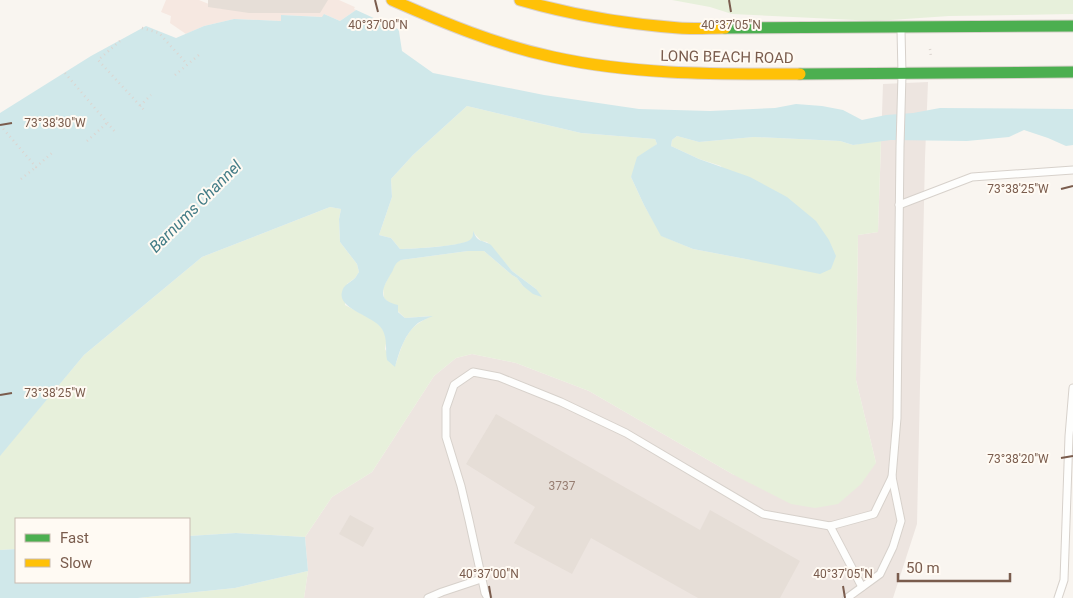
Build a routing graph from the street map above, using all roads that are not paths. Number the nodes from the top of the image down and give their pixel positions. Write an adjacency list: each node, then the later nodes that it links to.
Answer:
1 (392, 0): 6 (main road, LONG BEACH ROAD)
2 (520, 0): 4 (main road, LONG BEACH ROAD)
3 (1073, 26): 4 (main road, LONG BEACH ROAD)
4 (901, 27): 6 (lane)
5 (1073, 72): 6 (main road, LONG BEACH ROAD)
6 (902, 74): 8 (lane)
7 (1073, 170): 8 (lane)
8 (899, 205): 10 (lane)
9 (1073, 388): 17 (lane)
10 (892, 477): 11 (lane); 13 (lane)
11 (830, 526): 12 (lane); 13 (lane)
12 (481, 579): 14 (lane); 15 (lane)
13 (862, 587): 16 (lane)
14 (428, 598)
15 (488, 598)
16 (847, 598)
17 (1058, 598)

